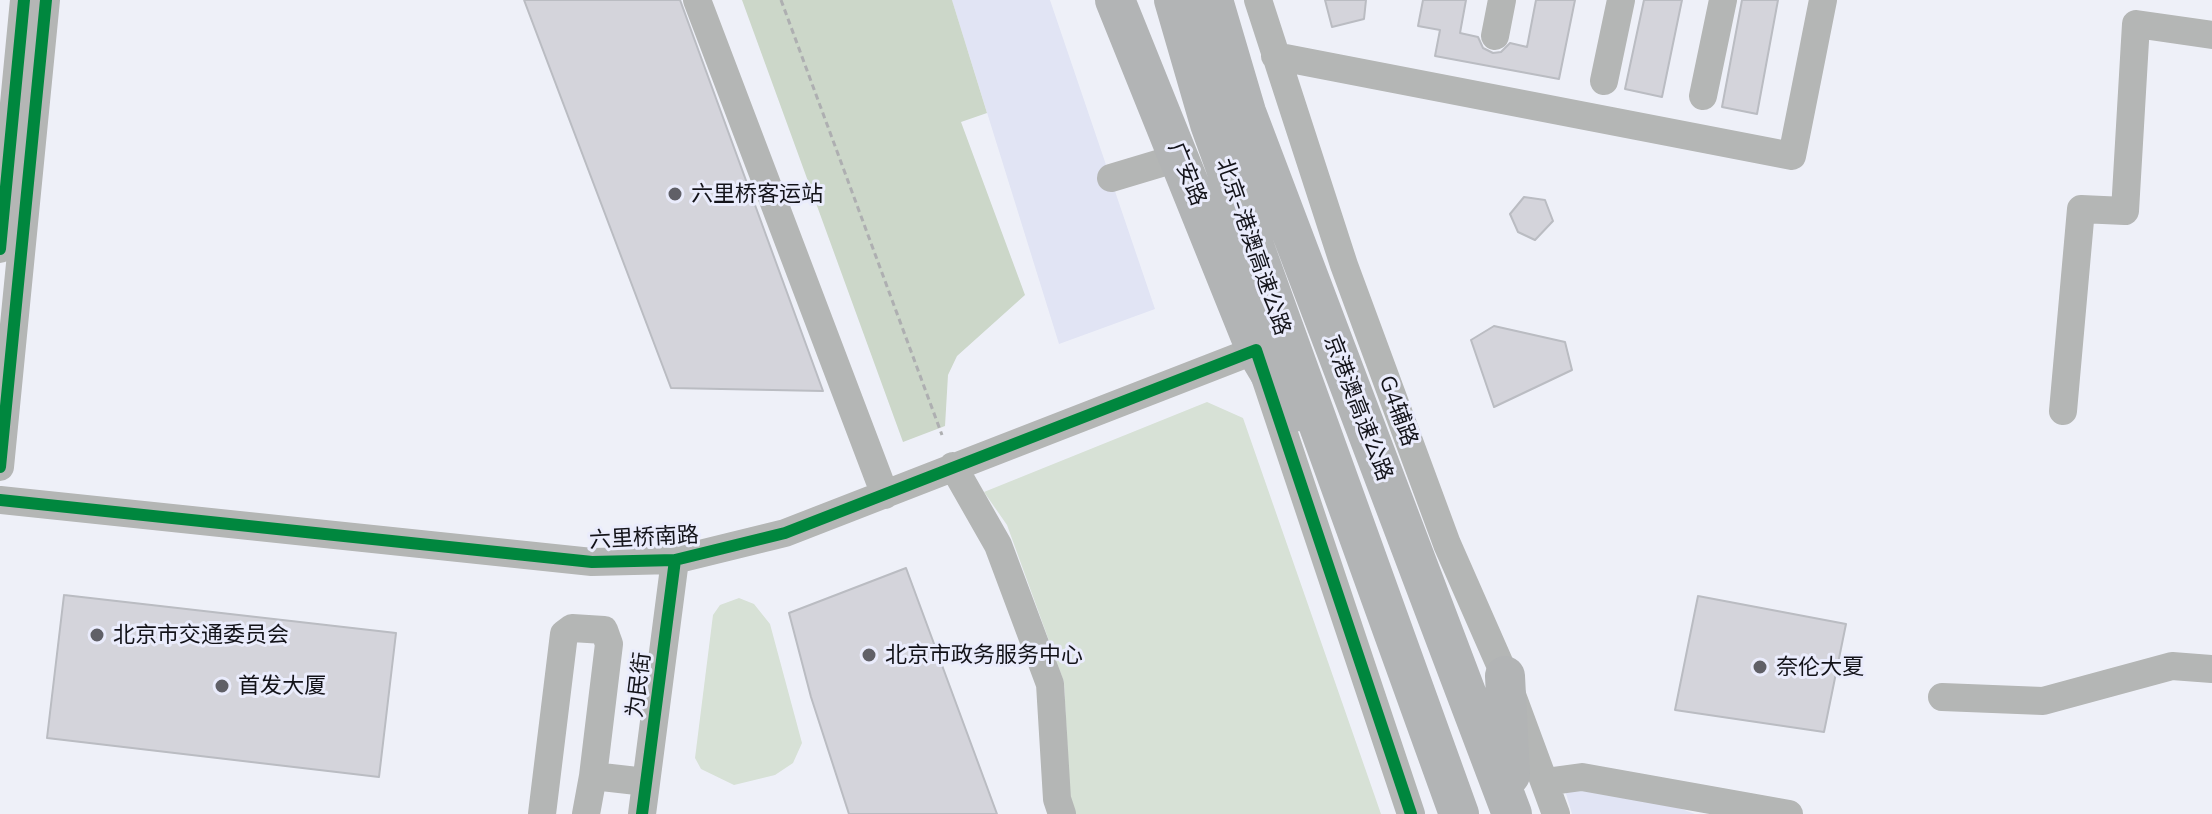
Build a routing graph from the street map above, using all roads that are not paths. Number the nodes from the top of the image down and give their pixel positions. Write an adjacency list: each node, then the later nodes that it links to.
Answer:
1 (24, 0): 20 (street)
2 (46, 0): 24 (street)
3 (697, 0): 26 (street)
4 (1115, 0): 18 (highway, 广安路)
5 (1146, 0): 18 (highway)
6 (1174, 0): 25 (highway, 北京-港澳高速公路)
7 (1213, 0): 35 (highway, 京港澳高速公路)
8 (1258, 0): 15 (street, G4辅路)
9 (1502, 0): 14 (street)
10 (1621, 0): 16 (street)
11 (1723, 0): 17 (street)
12 (1823, 0): 15 (street)
13 (2212, 35): 22 (street)
14 (1495, 36)
15 (1275, 56): 30 (street, G4辅路)
16 (1604, 81)
17 (1703, 96)
18 (1181, 157): 19 (street); 21 (highway, 广安路)
19 (1111, 178)
20 (0, 249)
21 (1256, 350): 23 (street, 六里桥南路); 25 (highway, 广安路); 40 (street)
22 (2063, 411)
23 (953, 466): 26 (street, 六里桥南路); 39 (street)
24 (0, 467)
25 (1339, 491): 41 (highway)
26 (885, 495): 28 (street, 六里桥南路)
27 (0, 500): 28 (street, 六里桥南路)
28 (675, 560): 33 (street, 为民街)
29 (2212, 669): 31 (street)
30 (1505, 676): 34 (street, G4辅路); 35 (highway)
31 (1942, 697)
32 (593, 776): 33 (street); 36 (street); 37 (street)
33 (646, 782): 38 (street, 为民街)
34 (1545, 782): 42 (street, G4辅路); 43 (street)
35 (1512, 812)
36 (542, 814)
37 (586, 814)
38 (642, 814)
39 (1062, 814)
40 (1411, 814)
41 (1459, 814)
42 (1556, 814)
43 (1789, 814)

